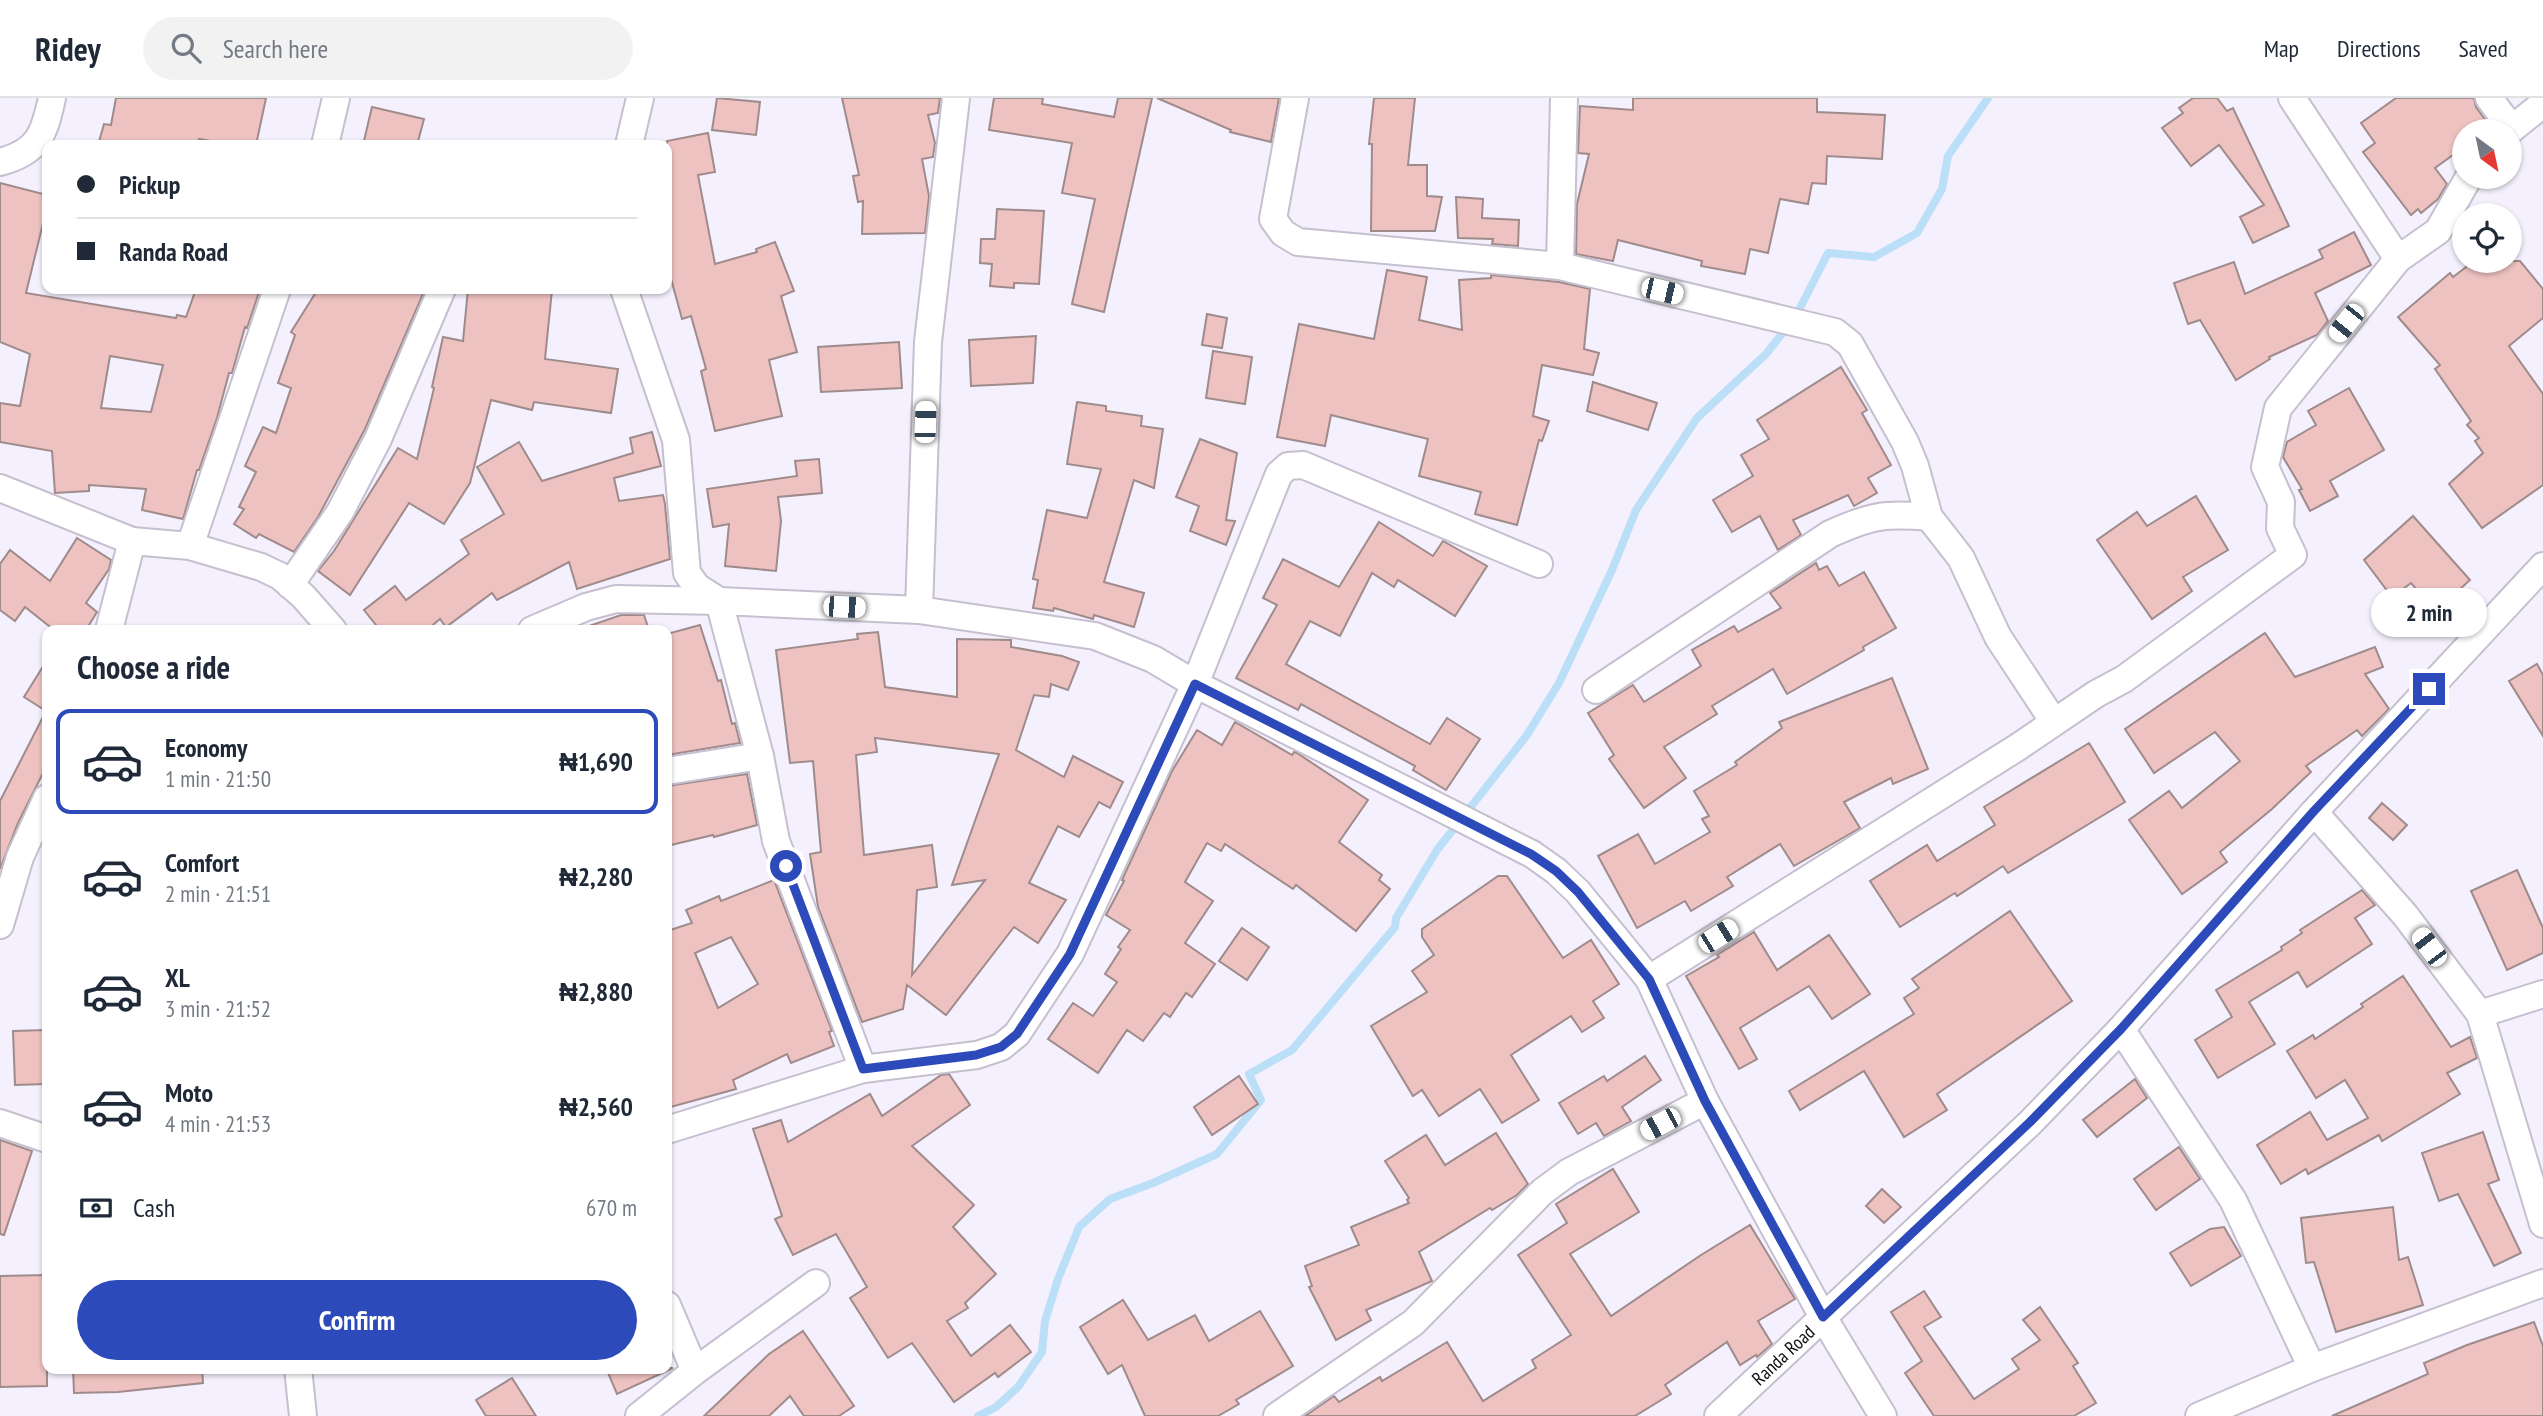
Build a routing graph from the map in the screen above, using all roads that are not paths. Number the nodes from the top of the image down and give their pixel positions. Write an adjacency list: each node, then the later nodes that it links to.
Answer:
1 (52, 98): 14 (street)
2 (336, 98): 12 (street)
3 (640, 98): 13 (street)
4 (956, 98): 29 (street)
5 (1295, 98): 17 (street)
6 (1564, 98): 17 (street)
7 (2292, 98): 16 (street)
8 (2489, 98): 10 (street)
9 (2543, 104): 11 (street)
10 (2503, 119)
11 (2522, 121)
12 (326, 140)
13 (630, 140)
14 (0, 162)
15 (2462, 189): 16 (street)
16 (2398, 259): 35 (street)
17 (1560, 266): 22 (street)
18 (275, 294): 24 (street)
19 (440, 294): 27 (street)
20 (626, 294): 28 (street)
21 (0, 488): 23 (street)
22 (1929, 517): 34 (street); 35 (street)
23 (132, 541): 24 (street); 30 (street)
24 (190, 545): 27 (street)
25 (1539, 564): 33 (street)
26 (2543, 566): 39 (street, Randa Road)
27 (290, 585): 31 (street)
28 (719, 601): 29 (street); 32 (street); 36 (street)
29 (919, 610): 33 (street)
30 (109, 625)
31 (329, 625)
32 (544, 625)
33 (1195, 684): 41 (street); 45 (street)
34 (1596, 690)
35 (2054, 722): 41 (street)
36 (760, 756): 37 (street); 45 (street)
37 (672, 770)
38 (42, 809): 40 (street)
39 (2314, 811): 43 (street); 44 (street, Randa Road)
40 (0, 925)
41 (1649, 979): 46 (street)
42 (2543, 994): 43 (street)
43 (2480, 1014): 50 (street)
44 (2121, 1029): 54 (street, Randa Road); 55 (street)
45 (863, 1069): 48 (street)
46 (1705, 1101): 54 (street); 60 (street)
47 (0, 1123): 49 (street)
48 (672, 1127)
49 (42, 1137)
50 (2543, 1224)
51 (816, 1283): 56 (street)
52 (2543, 1283): 55 (street)
53 (672, 1317): 56 (street)
54 (1823, 1317): 61 (street, Randa Road); 62 (street)
55 (2312, 1368): 63 (street)
56 (695, 1371): 59 (street)
57 (299, 1374): 58 (street)
58 (303, 1416)
59 (639, 1416)
60 (1277, 1416)
61 (1718, 1416)
62 (1883, 1416)
63 (2199, 1416)

